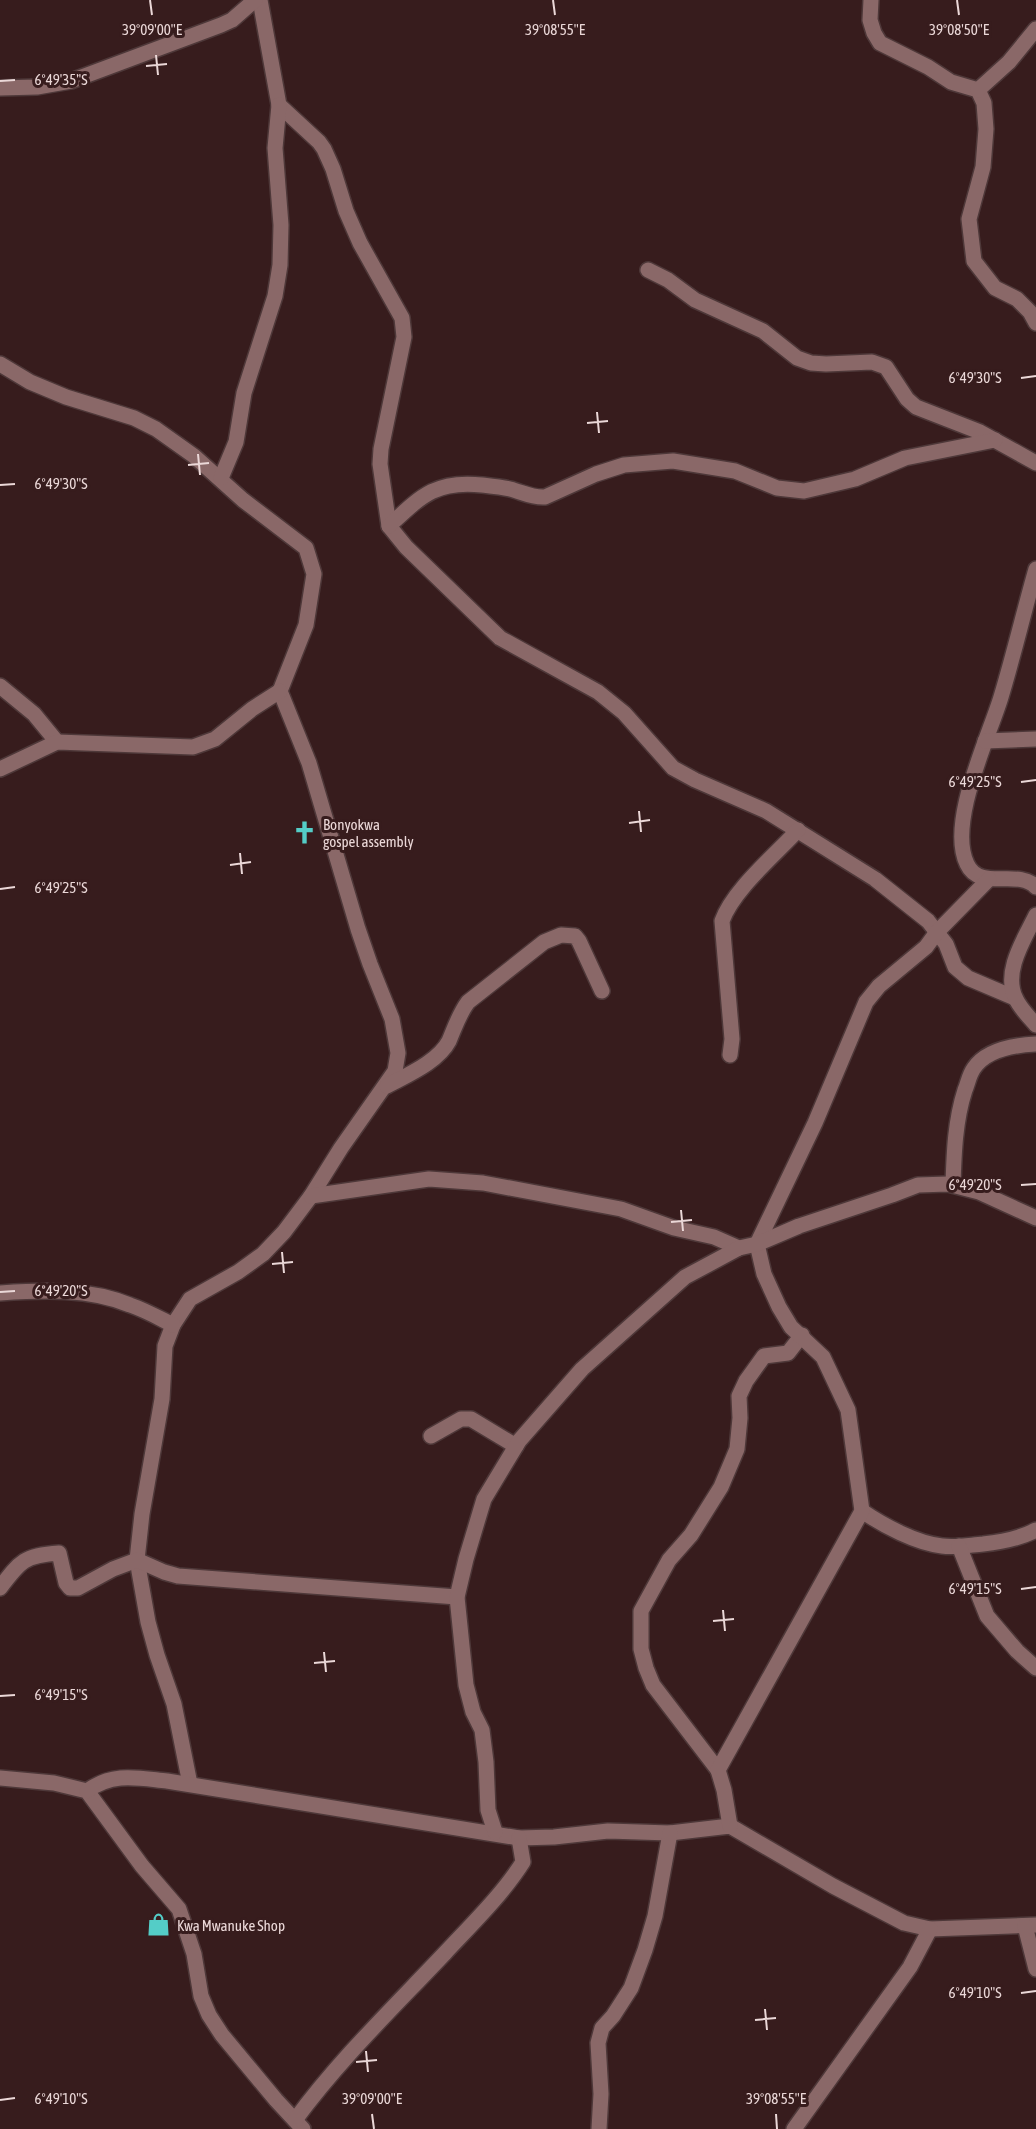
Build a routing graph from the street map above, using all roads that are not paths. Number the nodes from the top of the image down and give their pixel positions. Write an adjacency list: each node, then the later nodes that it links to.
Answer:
1 (255, 0): 5 (street)
2 (260, 0): 7 (street)
3 (871, 0): 6 (street)
4 (1036, 29): 6 (street)
5 (0, 88)
6 (978, 90): 9 (street)
7 (279, 105): 13 (street); 14 (street)
8 (648, 270): 11 (street)
9 (1036, 323)
10 (0, 364): 13 (street)
11 (995, 440): 12 (street); 14 (street)
12 (1036, 463)
13 (221, 478): 17 (street)
14 (389, 526): 22 (street)
15 (1036, 569): 19 (street)
16 (0, 686): 20 (street)
17 (280, 691): 20 (street); 32 (street)
18 (1036, 740): 19 (street)
19 (985, 741): 23 (street)
20 (57, 742): 21 (street)
21 (0, 769)
22 (798, 830): 26 (street); 31 (street)
23 (989, 879): 24 (street); 26 (street)
24 (1036, 887)
25 (1036, 915): 28 (street)
26 (937, 932): 28 (street); 36 (street)
27 (602, 991): 32 (street)
28 (1015, 998): 29 (street)
29 (1036, 1025)
30 (1036, 1044): 33 (street)
31 (730, 1054)
32 (383, 1088): 34 (street)
33 (953, 1185): 35 (street); 36 (street)
34 (311, 1197): 37 (street); 39 (street)
35 (1036, 1218)
36 (757, 1244): 37 (street); 40 (street)
37 (739, 1248): 42 (street)
38 (0, 1293): 39 (street)
39 (173, 1325): 46 (street)
40 (802, 1335): 43 (street); 50 (street)
41 (431, 1436): 42 (street)
42 (516, 1446): 48 (street)
43 (862, 1511): 45 (street); 50 (street)
44 (1036, 1530): 45 (street)
45 (959, 1546): 49 (street)
46 (137, 1560): 47 (street); 48 (street); 52 (street)
47 (0, 1588)
48 (457, 1597): 55 (street)
49 (1036, 1668)
50 (718, 1770): 54 (street)
51 (0, 1778): 53 (street)
52 (190, 1784): 53 (street); 55 (street)
53 (87, 1791): 61 (street)
54 (730, 1826): 56 (street); 59 (street)
55 (495, 1832): 57 (street)
56 (669, 1833): 57 (street); 62 (street)
57 (519, 1838): 61 (street)
58 (1031, 1925): 59 (street); 60 (street)
59 (930, 1929): 63 (street)
60 (1036, 1969)
61 (299, 2125)
62 (599, 2129)
63 (795, 2129)

